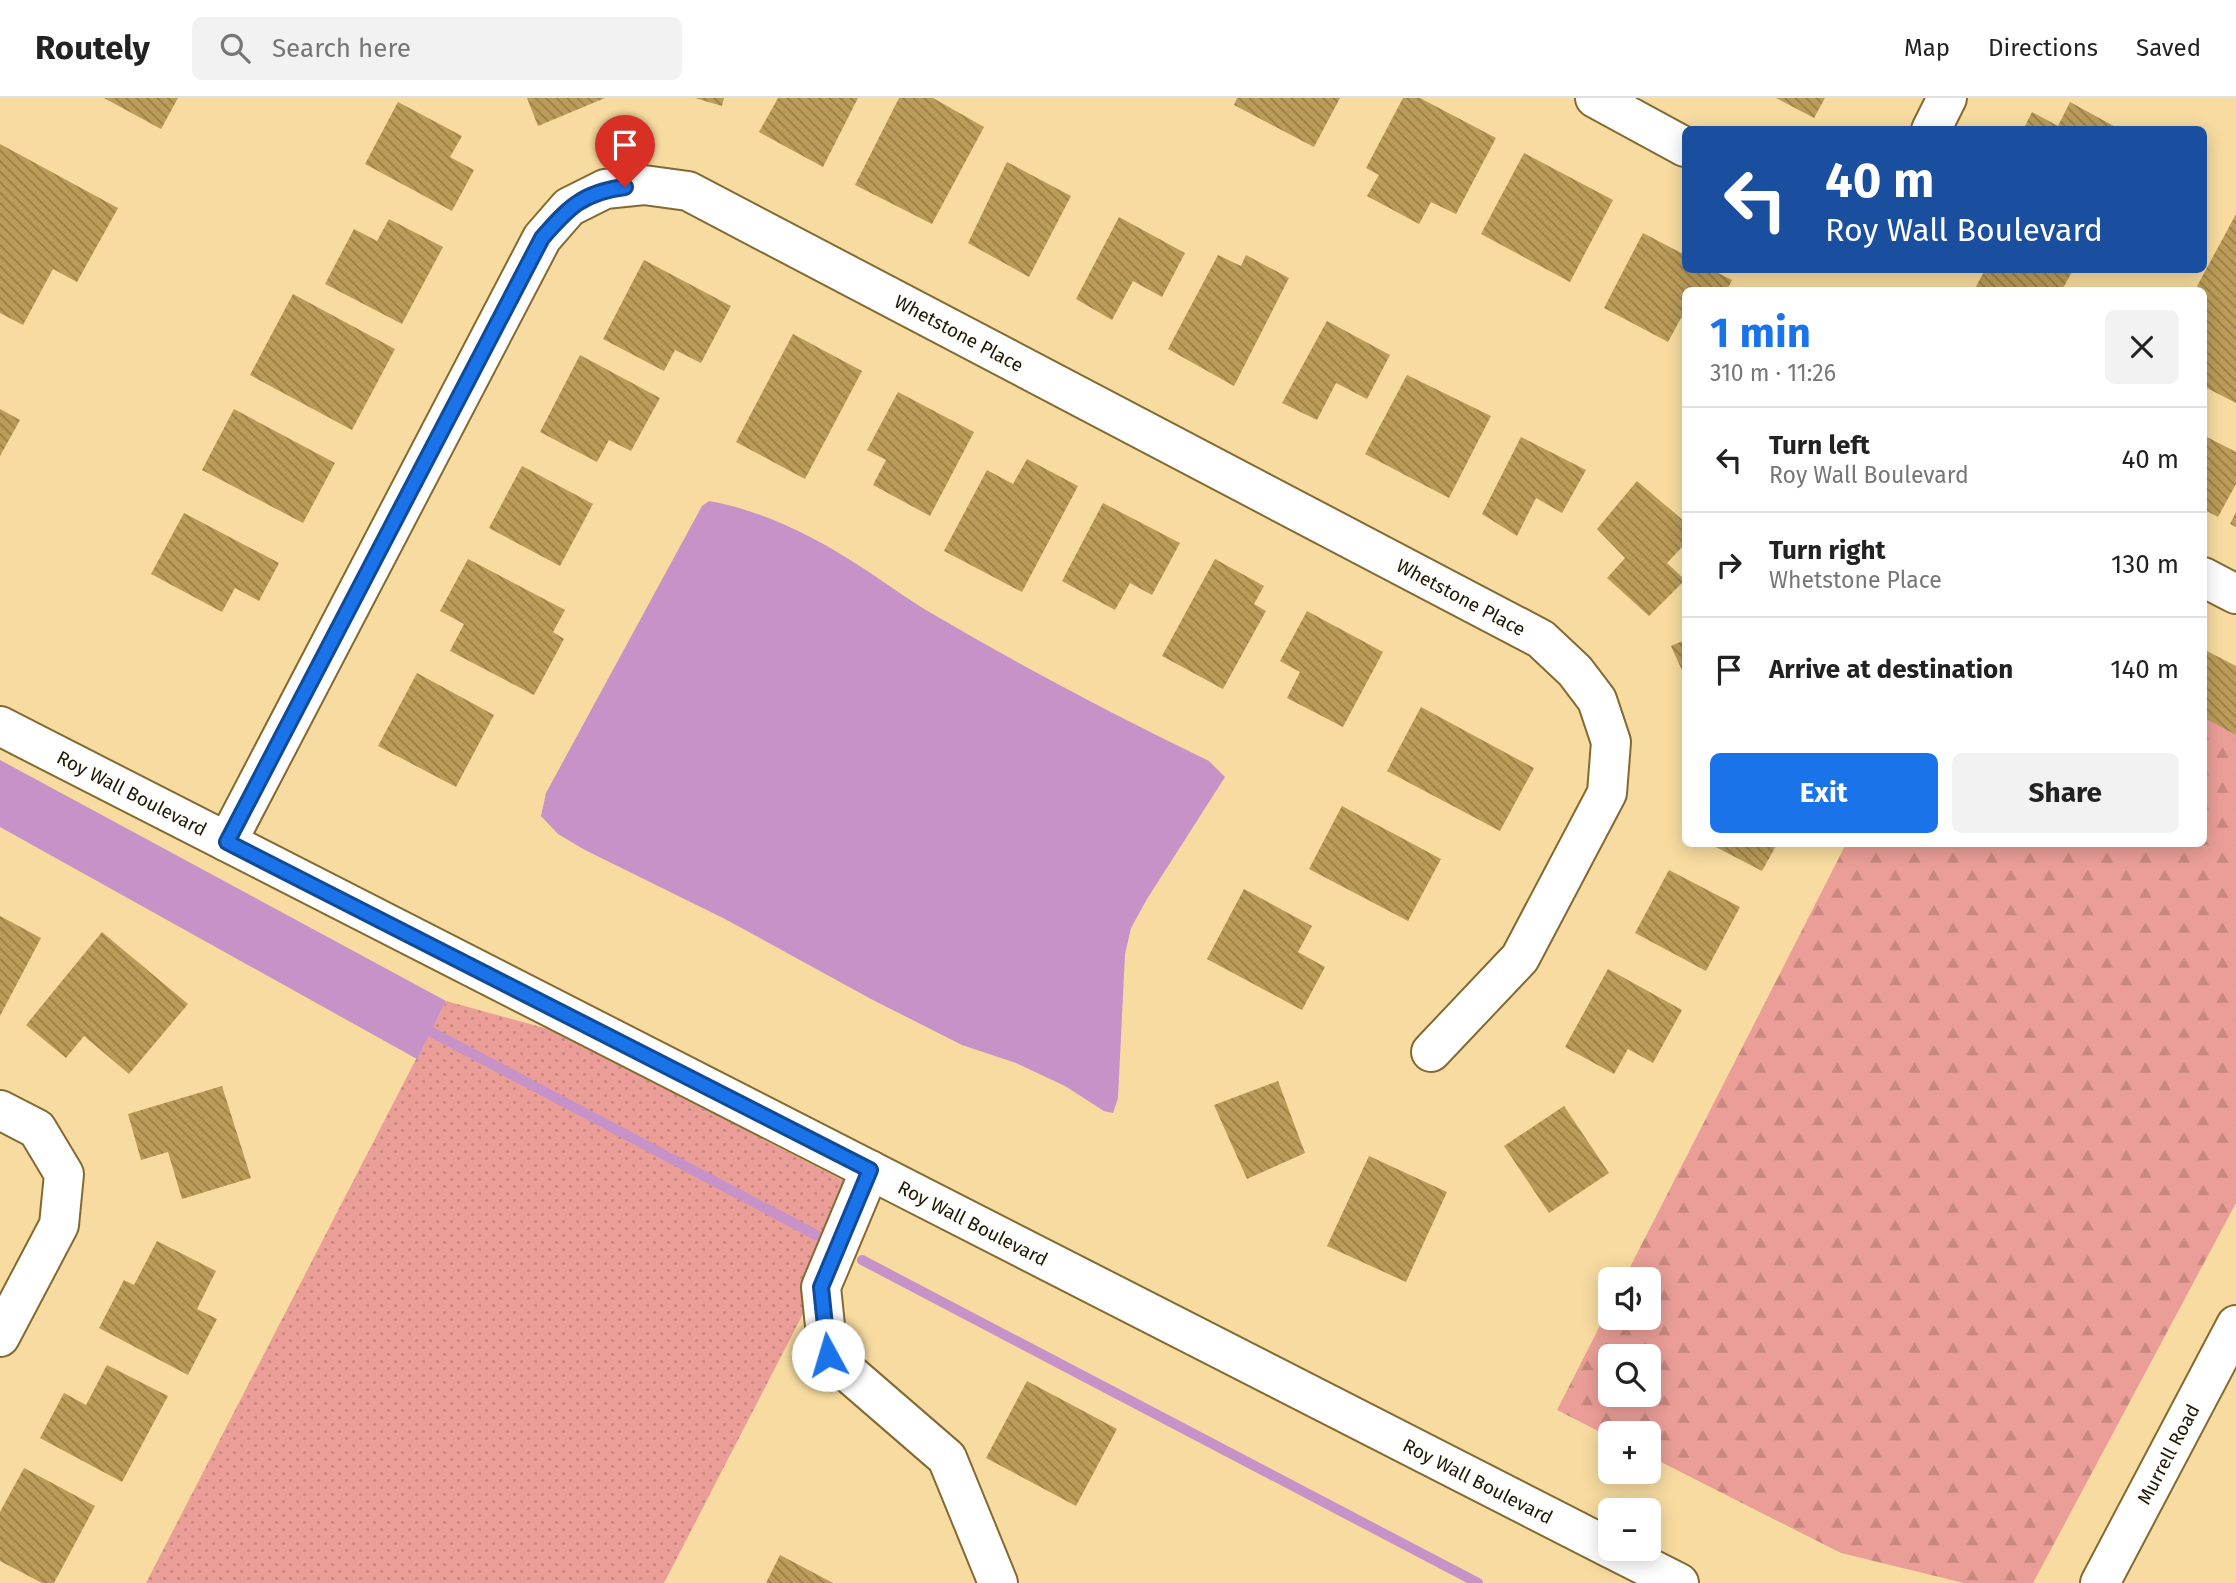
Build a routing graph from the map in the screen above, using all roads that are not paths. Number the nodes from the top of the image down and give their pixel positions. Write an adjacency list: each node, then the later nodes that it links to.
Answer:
1 (1595, 98): 4 (street)
2 (1947, 98): 3 (street)
3 (1933, 126)
4 (1682, 145)
5 (2207, 579): 6 (street)
6 (2236, 594)
7 (0, 726): 8 (street, Roy Wall Boulevard)
8 (227, 842): 9 (street, Whetstone Place); 11 (street, Roy Wall Boulevard)
9 (1431, 1052)
10 (0, 1110): 13 (street)
11 (870, 1170): 14 (street, Roy Wall Boulevard); 16 (street)
12 (2236, 1325): 18 (street, Murrell Road)
13 (0, 1337)
14 (1598, 1541)
15 (1636, 1561): 17 (street, Roy Wall Boulevard)
16 (998, 1583)
17 (1679, 1583)
18 (2101, 1583)

